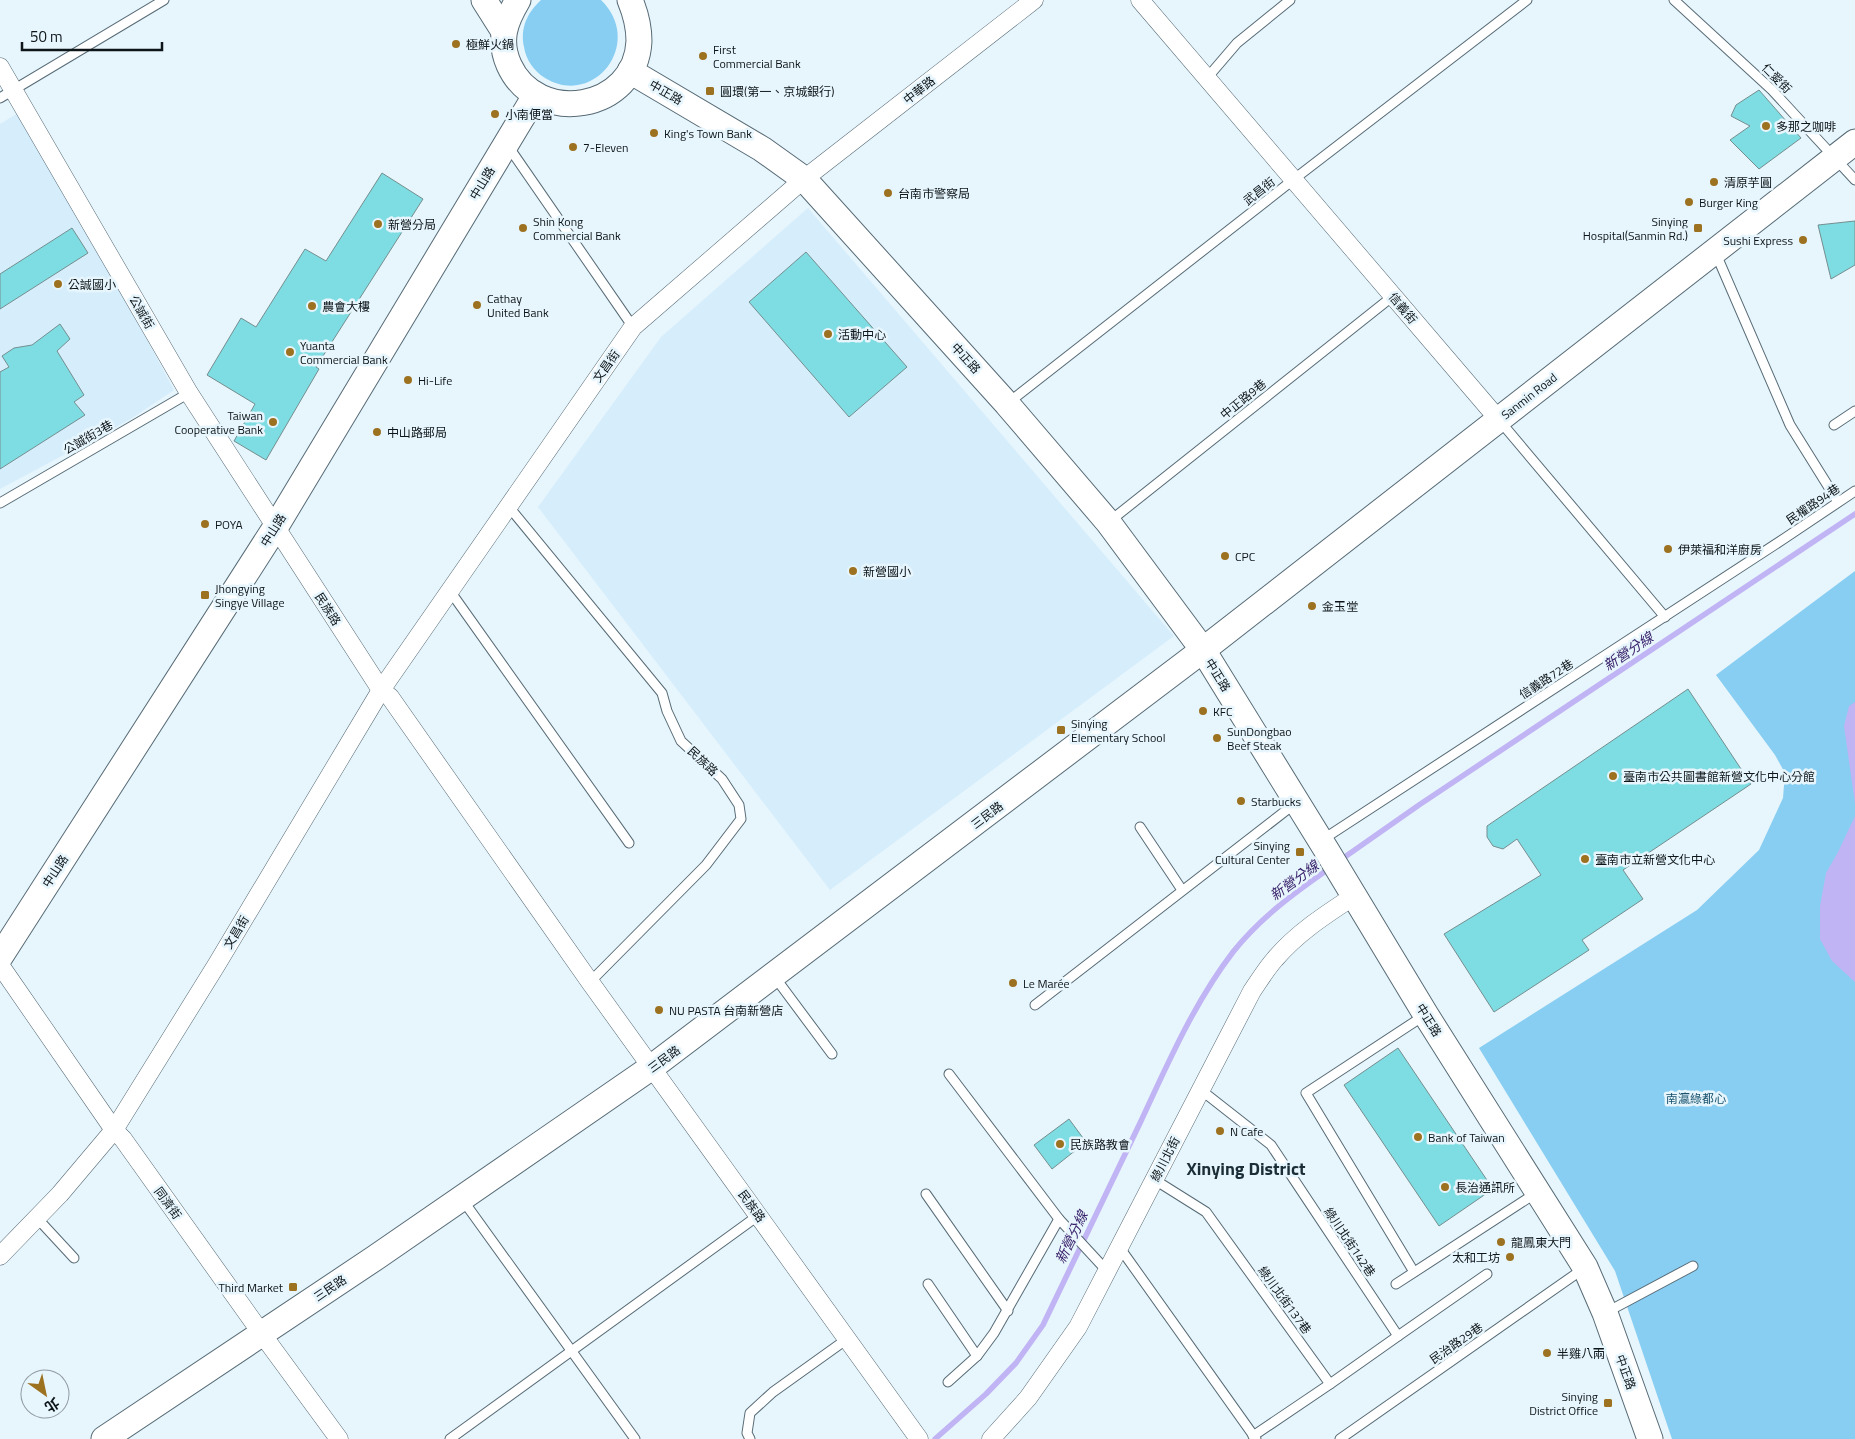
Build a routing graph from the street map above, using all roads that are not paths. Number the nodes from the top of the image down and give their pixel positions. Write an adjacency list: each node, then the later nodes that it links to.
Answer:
1 (164, 0): 14 (lane)
2 (484, 0): 10 (street)
3 (518, 0): 10 (street)
4 (630, 0): 12 (street)
5 (1034, 0): 19 (street, 中華路)
6 (1140, 0): 13 (street, 信義街)
7 (1290, 0): 13 (lane)
8 (1527, 0): 20 (lane, 武昌街)
9 (1674, 0): 18 (lane, 仁愛街)
10 (503, 30): 15 (street)
11 (0, 67): 14 (street, 公誠街)
12 (630, 72): 15 (street); 19 (street, 中正路)
13 (1207, 78): 20 (street, 信義街)
14 (7, 94): 25 (street, 公誠街)
15 (535, 96): 17 (street, 中山路)
16 (1855, 142): 18 (street, Sanmin Road)
17 (506, 144): 24 (lane); 35 (street, 中山路)
18 (1835, 158): 21 (lane, 仁愛街); 22 (street, Sanmin Road)
19 (804, 180): 24 (street, 文昌街); 26 (street, 中正路)
20 (1293, 180): 23 (street, 信義街); 26 (lane, 武昌街)
21 (1855, 180)
22 (1715, 252): 28 (street, Sanmin Road); 31 (lane)
23 (1393, 296): 28 (street, 信義街); 34 (lane, 中正路9巷)
24 (633, 327): 33 (street, 文昌街)
25 (189, 393): 32 (lane, 公誠街3巷); 35 (street, 公誠街)
26 (1007, 404): 34 (street, 中正路)
27 (1855, 411): 29 (lane)
28 (1499, 420): 38 (lane, 信義街); 39 (street, Sanmin Road)
29 (1834, 425)
30 (1855, 491): 31 (lane, 民權路94巷)
31 (1838, 502): 36 (lane, 民權路94巷)
32 (0, 503)
33 (509, 506): 37 (street, 文昌街); 50 (lane, 民族路)
34 (1108, 522): 39 (street, 中正路)
35 (275, 528): 40 (street, 民族路); 47 (street, 中山路)
36 (1786, 538): 38 (lane, 信義路72巷)
37 (450, 591): 40 (street, 文昌街); 43 (lane)
38 (1665, 617): 44 (lane, 信義路72巷)
39 (1203, 650): 41 (street, 中正路); 49 (street, 三民路)
40 (381, 690): 50 (street, 民族路); 57 (street, 文昌街)
41 (1297, 802): 44 (street, 中正路); 45 (lane)
42 (1140, 827): 45 (lane)
43 (629, 843)
44 (1324, 846): 46 (street, 中正路)
45 (1182, 890): 51 (lane)
46 (1351, 891): 52 (street, 中正路); 56 (street, 綠川北街)
47 (0, 957)
48 (0, 965): 57 (street, 同濟街)
49 (774, 976): 53 (lane); 54 (street, 三民路)
50 (590, 982): 54 (street, 民族路)
51 (1035, 1005)
52 (1426, 1015): 59 (street, 中正路); 71 (lane)
53 (832, 1054)
54 (652, 1068): 61 (street, 三民路); 62 (street, 民族路)
55 (949, 1074): 64 (lane)
56 (1201, 1090): 58 (street, 綠川北街); 78 (lane, 綠川北街142巷)
57 (114, 1130): 63 (street, 文昌街); 77 (street, 同濟街)
58 (1155, 1180): 65 (street, 綠川北街); 83 (lane, 綠川北街137巷)
59 (1538, 1191): 69 (street, 中正路); 71 (lane)
60 (926, 1194): 75 (lane)
61 (462, 1199): 77 (street, 三民路); 80 (lane)
62 (759, 1215): 79 (street, 民族路); 80 (lane)
63 (37, 1218): 66 (street, 文昌街); 67 (lane)
64 (1059, 1219): 70 (lane); 75 (lane)
65 (1120, 1248): 70 (street, 綠川北街); 85 (lane)
66 (0, 1256)
67 (74, 1258)
68 (1692, 1266): 76 (lane)
69 (1585, 1267): 76 (street, 中正路); 92 (lane, 民治路29巷)
70 (1107, 1271): 91 (street, 綠川北街)
71 (1414, 1272): 74 (lane)
72 (1487, 1274): 78 (lane)
73 (928, 1284): 81 (lane)
74 (1396, 1284)
75 (1008, 1311): 81 (lane)
76 (1605, 1313): 93 (street, 中正路)
77 (262, 1334): 86 (street, 三民路); 87 (street, 同濟街)
78 (1398, 1336): 83 (lane)
79 (847, 1339): 84 (street, 民族路); 90 (lane)
80 (571, 1351): 88 (lane); 89 (lane)
81 (977, 1356): 82 (lane)
82 (948, 1382)
83 (1330, 1384): 85 (lane)
84 (912, 1436)
85 (1254, 1437)
86 (104, 1439)
87 (340, 1439)
88 (450, 1439)
89 (635, 1439)
90 (750, 1439)
91 (992, 1439)
92 (1340, 1439)
93 (1650, 1439)

